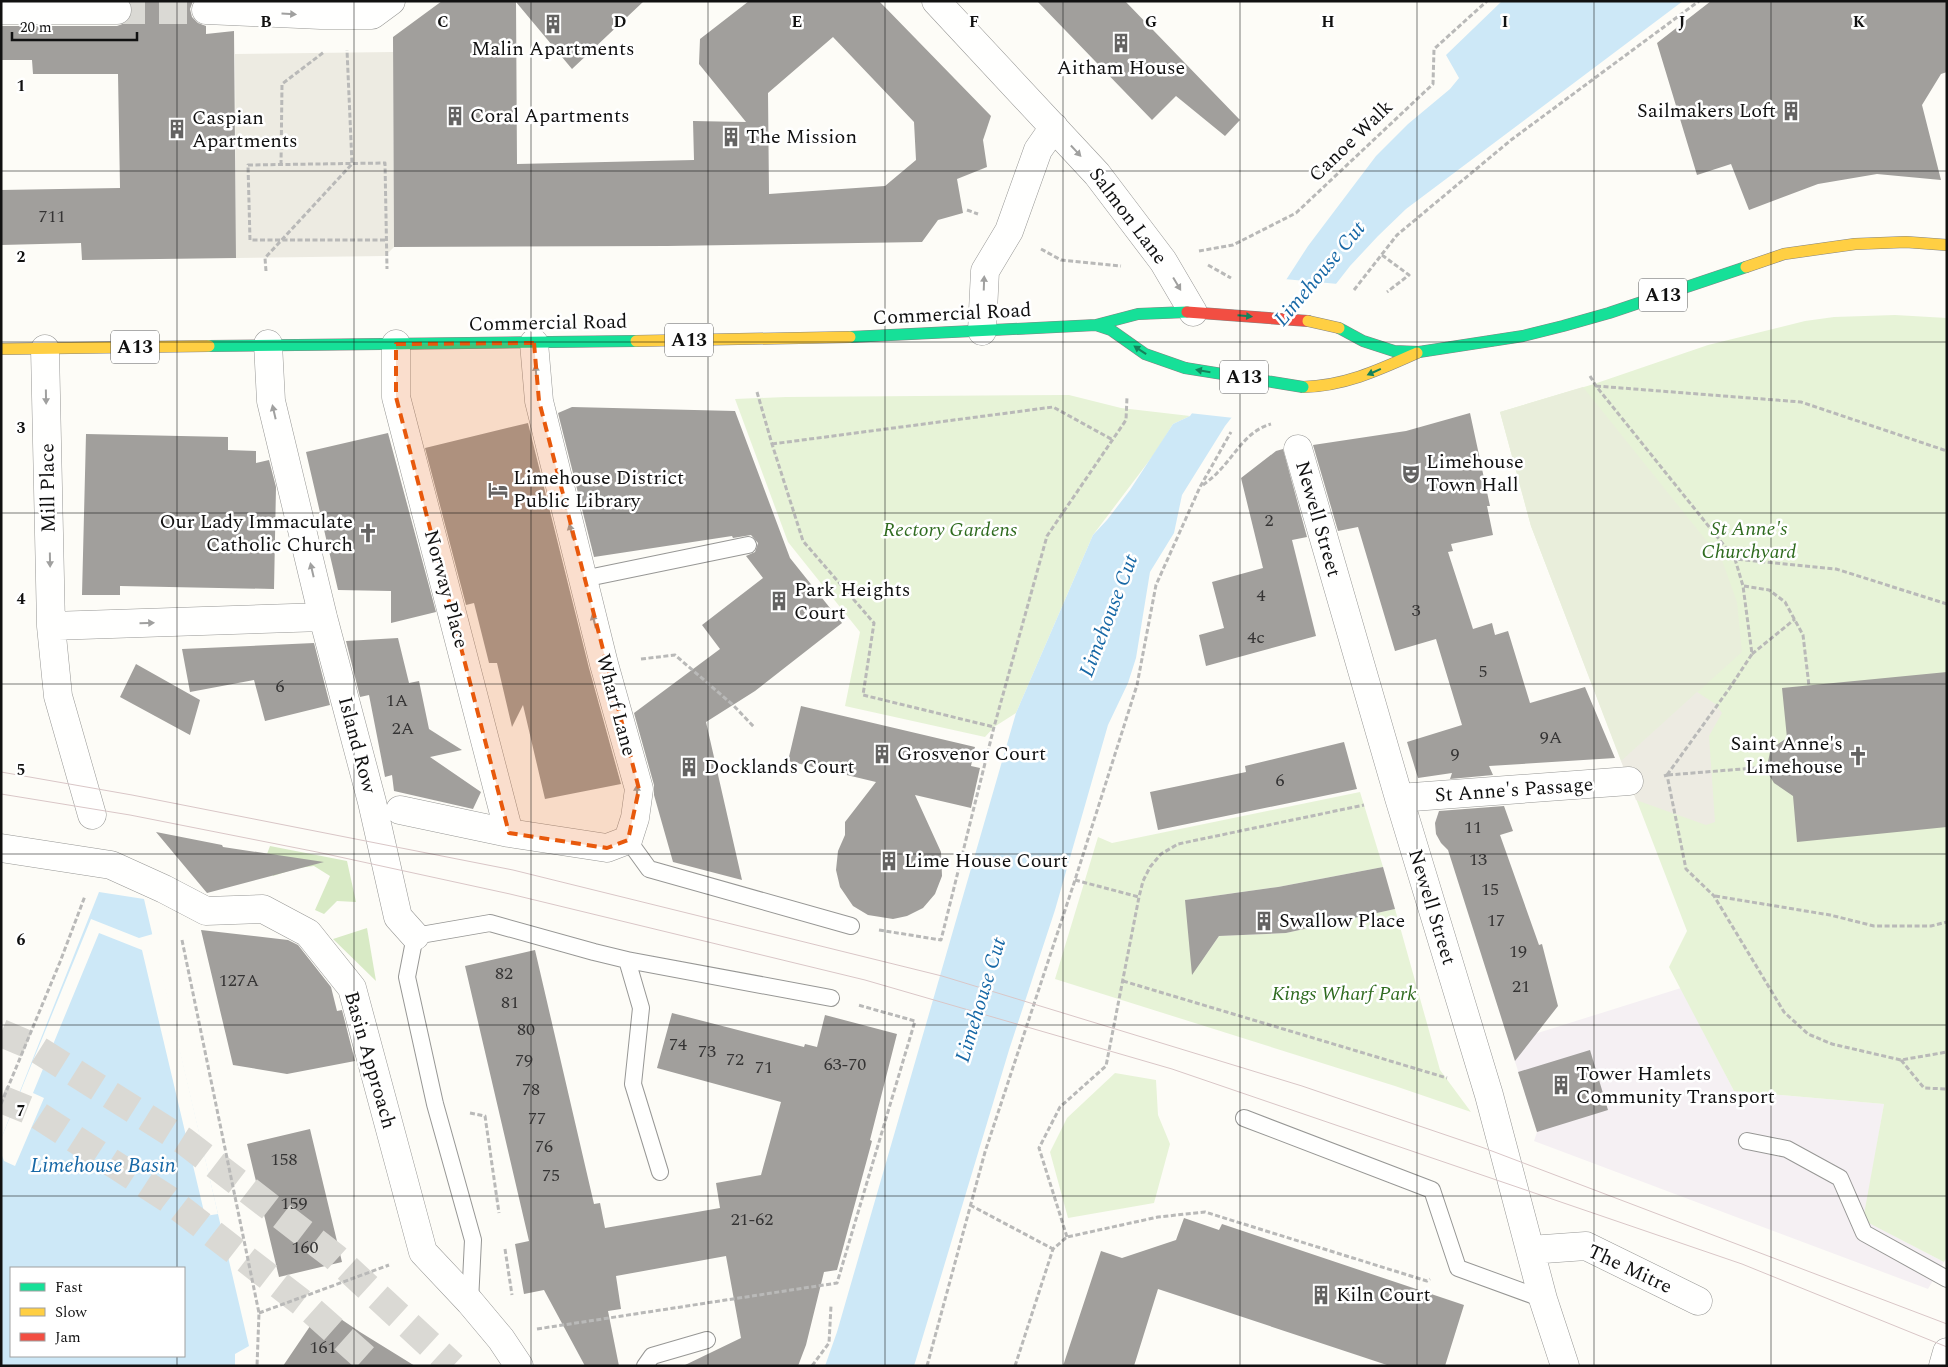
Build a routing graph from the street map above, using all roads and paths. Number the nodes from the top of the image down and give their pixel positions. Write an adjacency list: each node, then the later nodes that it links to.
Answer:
1 (936, 1): 9 (street, Salmon Lane)
2 (1487, 1): 16 (path, Canoe Walk)
3 (1699, 1): 17 (path)
4 (382, 8): 7 (street, one-way to 4); 10 (path)
5 (1, 10): 6 (street)
6 (117, 10)
7 (206, 10)
8 (329, 48): 11 (path)
9 (1054, 128): 23 (street, Salmon Lane, one-way to 23); 25 (street, one-way to 9)
10 (352, 164): 11 (path); 12 (path); 13 (path)
11 (281, 165): 12 (path)
12 (283, 239): 13 (path); 20 (path)
13 (385, 240): 19 (path)
14 (1947, 245): 31 (highway, Commercial Road / A13)
15 (1034, 246): 18 (path)
16 (1190, 252)
17 (1382, 255): 21 (path); 22 (path)
18 (1125, 266)
19 (387, 269)
20 (266, 271)
21 (1354, 290)
22 (1387, 292)
23 (1206, 312): 24 (highway, Commercial Road / A13); 31 (highway, Commercial Road / A13, one-way to 31, bridge)
24 (1096, 325): 25 (highway, Commercial Road / A13); 31 (highway, Commercial Road / A13, one-way to 24, bridge)
25 (982, 331): 26 (highway, Commercial Road / A13)
26 (534, 343): 28 (highway, Commercial Road / A13); 45 (street, Wharf Lane, one-way to 26)
27 (268, 344): 28 (highway, Commercial Road / A13); 30 (highway, Commercial Road / A13); 48 (street, Island Row, one-way to 27)
28 (396, 344): 62 (street, Norway Place)
29 (1, 349): 30 (highway, Commercial Road / A13)
30 (45, 349): 50 (street, Mill Place, one-way to 50)
31 (1419, 352)
32 (1590, 376): 33 (path)
33 (1596, 386): 41 (path); 44 (path)
34 (757, 392): 39 (path)
35 (1127, 397): 38 (path)
36 (1263, 426): 42 (path)
37 (1231, 432): 42 (path)
38 (1112, 440): 39 (path); 55 (path)
39 (772, 444): 55 (path)
40 (1298, 449): 59 (street, Newell Street)
41 (1947, 450)
42 (1200, 487): 66 (path)
43 (748, 545): 45 (lane)
44 (1735, 558): 46 (path); 47 (path)
45 (583, 578): 52 (street, Wharf Lane, one-way to 45)
46 (1743, 586): 49 (path); 51 (path)
47 (1947, 604)
48 (323, 617): 50 (street, one-way to 48); 72 (street, Island Row)
49 (1795, 619): 51 (path); 53 (path)
50 (52, 626): 61 (street, Mill Place)
51 (1752, 654): 57 (path)
52 (604, 664): 54 (path); 63 (street, Wharf Lane, one-way to 52)
53 (1809, 686)
54 (754, 727)
55 (994, 727): 71 (path)
56 (1767, 767): 57 (path)
57 (1667, 775): 58 (path); 68 (path)
58 (1629, 782): 59 (street, St Anne's Passage)
59 (1399, 798): 69 (path); 78 (street, Newell Street)
60 (400, 810): 62 (street)
61 (92, 815)
62 (509, 833): 63 (street)
63 (628, 840): 71 (lane)
64 (1, 848): 65 (street, Basin Approach)
65 (97, 863): 67 (street, Basin Approach); 80 (path)
66 (1076, 880): 69 (path); 85 (path)
67 (164, 889): 91 (street, Basin Approach); 99 (path)
68 (1714, 896): 70 (path); 77 (path)
69 (1139, 897): 74 (path)
70 (1947, 922)
71 (851, 926)
72 (415, 936): 73 (lane); 81 (lane)
73 (627, 960): 75 (lane); 84 (lane)
74 (1123, 981): 78 (path); 87 (path)
75 (831, 998): 100 (path)
76 (1947, 1052): 77 (path)
77 (1901, 1060): 79 (path)
78 (1481, 1068): 90 (street, Newell Street)
79 (1947, 1089)
80 (1, 1104)
81 (435, 1104): 86 (path); 96 (lane)
82 (1244, 1118): 92 (lane)
83 (1747, 1141): 93 (lane)
84 (660, 1172)
85 (970, 1205): 89 (path); 107 (path)
86 (500, 1214)
87 (1067, 1237): 89 (path); 92 (path)
88 (504, 1243): 97 (path)
89 (1053, 1249): 108 (path)
90 (1530, 1250): 94 (street, Newell Street); 95 (street, The Mitre)
91 (423, 1252): 96 (street, Basin Approach); 99 (path)
92 (1458, 1268): 94 (lane)
93 (1947, 1279)
94 (1543, 1299): 109 (street, Newell Street)
95 (1698, 1301)
96 (470, 1302): 104 (street, Basin Approach)
97 (513, 1302)
98 (830, 1306): 106 (path)
99 (259, 1313): 103 (path)
100 (528, 1330)
101 (707, 1340): 105 (lane)
102 (1947, 1352): 110 (street)
103 (257, 1366)
104 (519, 1366)
105 (645, 1366)
106 (812, 1366)
107 (927, 1366)
108 (1015, 1366)
109 (1565, 1366)
110 (1944, 1366)

